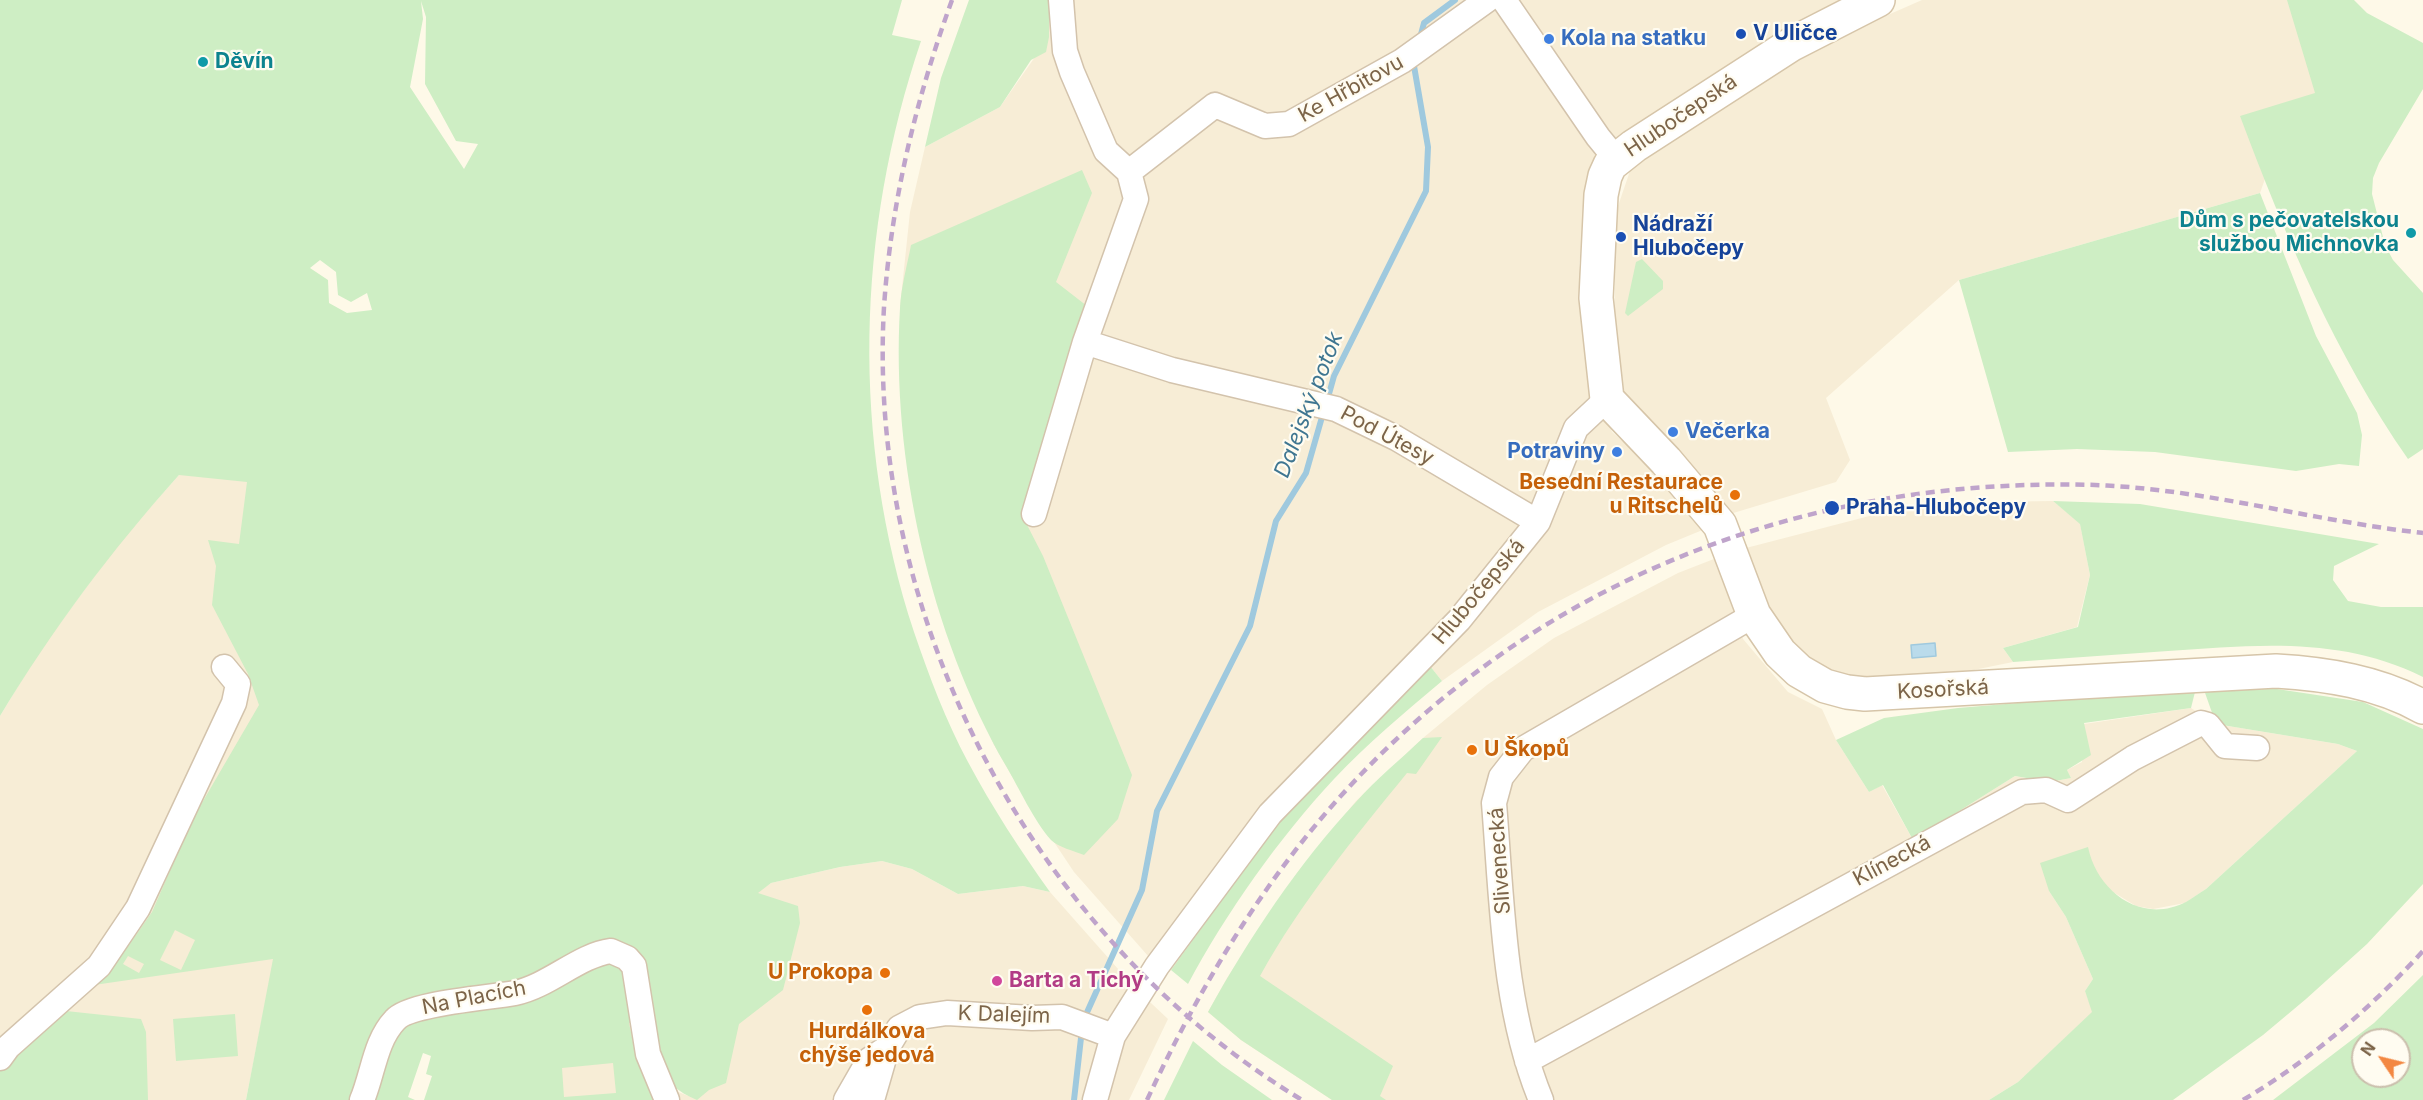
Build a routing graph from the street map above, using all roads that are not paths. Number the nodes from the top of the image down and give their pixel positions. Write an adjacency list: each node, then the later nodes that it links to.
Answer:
1 (1061, 0): 6 (street)
2 (1487, 0): 6 (street, Ke Hřbitovu)
3 (1504, 0): 5 (street)
4 (1878, 0): 5 (street, Hlubočepská)
5 (1616, 159): 8 (street, Hlubočepská)
6 (1129, 172): 7 (street)
7 (1085, 342): 9 (street); 10 (street, Pod Útesy)
8 (1607, 399): 10 (street, Hlubočepská); 11 (street, Kosořská)
9 (1034, 514)
10 (1538, 522): 15 (street, Hlubočepská)
11 (1754, 615): 13 (street, Kosořská); 18 (street, Slivenecká)
12 (224, 667): 17 (street)
13 (2423, 707)
14 (2257, 748): 18 (street, Klínecká)
15 (1103, 1032): 16 (street, K Dalejím); 23 (street, Hlubočepská)
16 (887, 1048): 21 (street); 22 (street, K Dalejím)
17 (0, 1058)
18 (1527, 1061): 24 (street, Slivenecká)
19 (362, 1100): 20 (street, Na Placích)
20 (668, 1100)
21 (846, 1100)
22 (872, 1100)
23 (1095, 1100)
24 (1541, 1100)

